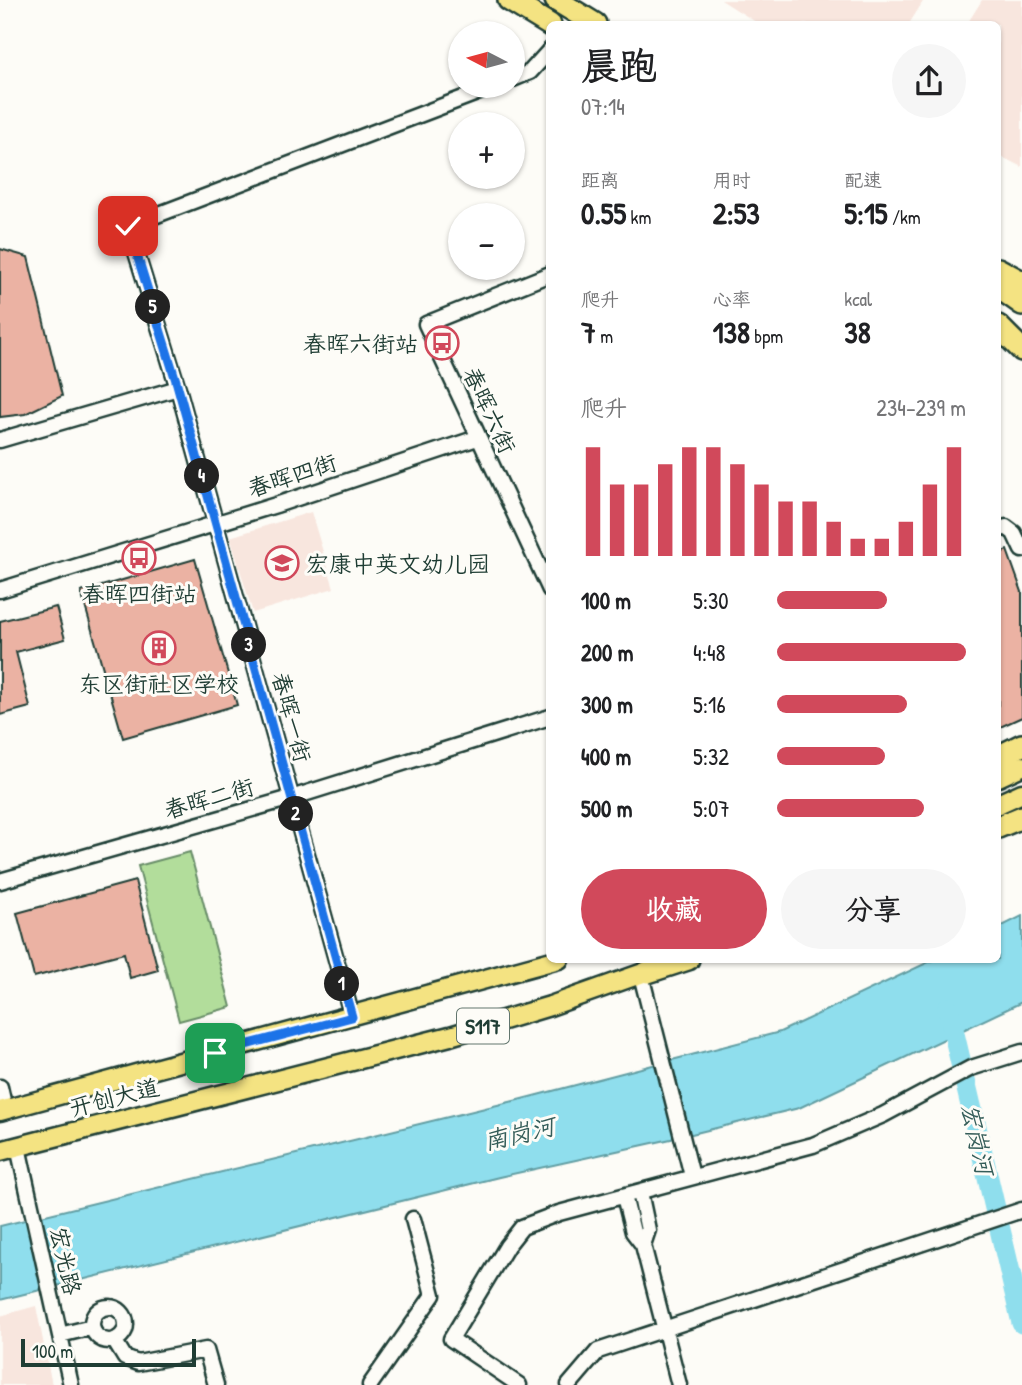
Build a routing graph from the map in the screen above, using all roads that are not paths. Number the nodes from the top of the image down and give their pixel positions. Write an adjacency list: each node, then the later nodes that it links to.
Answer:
1 (509, 0): 4 (highway)
2 (556, 0): 3 (highway)
3 (590, 21)
4 (546, 23)
5 (546, 54): 6 (street)
6 (525, 74)
7 (464, 98): 19 (street, 春晖一街)
8 (1001, 259): 9 (highway)
9 (1022, 269)
10 (1001, 271): 12 (highway)
11 (546, 276): 20 (street, 春晖六街)
12 (1022, 282)
13 (1001, 289): 14 (highway)
14 (1022, 304)
15 (1001, 319): 17 (highway)
16 (1001, 330): 18 (highway)
17 (1022, 333)
18 (1022, 350)
19 (178, 388): 21 (street); 22 (street, 春晖一街)
20 (477, 438): 22 (street, 春晖四街); 25 (street, 春晖六街)
21 (0, 440)
22 (216, 524): 26 (street, 春晖四街); 33 (street, 春晖一街)
23 (1001, 529): 24 (street)
24 (1022, 550)
25 (546, 582)
26 (1, 587)
27 (546, 718): 33 (street, 春晖二街)
28 (1022, 745): 29 (highway)
29 (1001, 756)
30 (1022, 766): 31 (main road)
31 (1001, 776)
32 (1022, 793): 34 (main road)
33 (291, 798): 37 (street, 春晖二街); 41 (street, 春晖一街)
34 (1001, 803)
35 (1022, 817): 36 (highway)
36 (1001, 826)
37 (0, 881)
38 (546, 963): 41 (main road, 开创大道 / S117)
39 (673, 963): 40 (highway)
40 (644, 973): 45 (main road, 开创大道 / S117); 47 (street)
41 (352, 1017): 44 (main road, 开创大道 / S117)
42 (1022, 1052): 47 (street)
43 (0, 1087): 44 (street)
44 (2, 1110)
45 (18, 1147): 46 (main road, 开创大道 / S117); 55 (street, 宏光路)
46 (0, 1153)
47 (692, 1176): 48 (street)
48 (640, 1192): 49 (street); 52 (street)
49 (624, 1196): 52 (street); 60 (street)
50 (1016, 1212): 54 (street)
51 (413, 1219): 59 (street)
52 (643, 1245): 54 (street)
53 (92, 1327): 55 (street); 56 (street); 56 (street)
54 (666, 1331): 61 (street); 62 (street)
55 (60, 1335): 57 (street, 宏光路)
56 (114, 1340): 58 (street)
57 (71, 1385)
58 (216, 1385)
59 (370, 1385)
60 (519, 1385)
61 (569, 1385)
62 (678, 1385)

